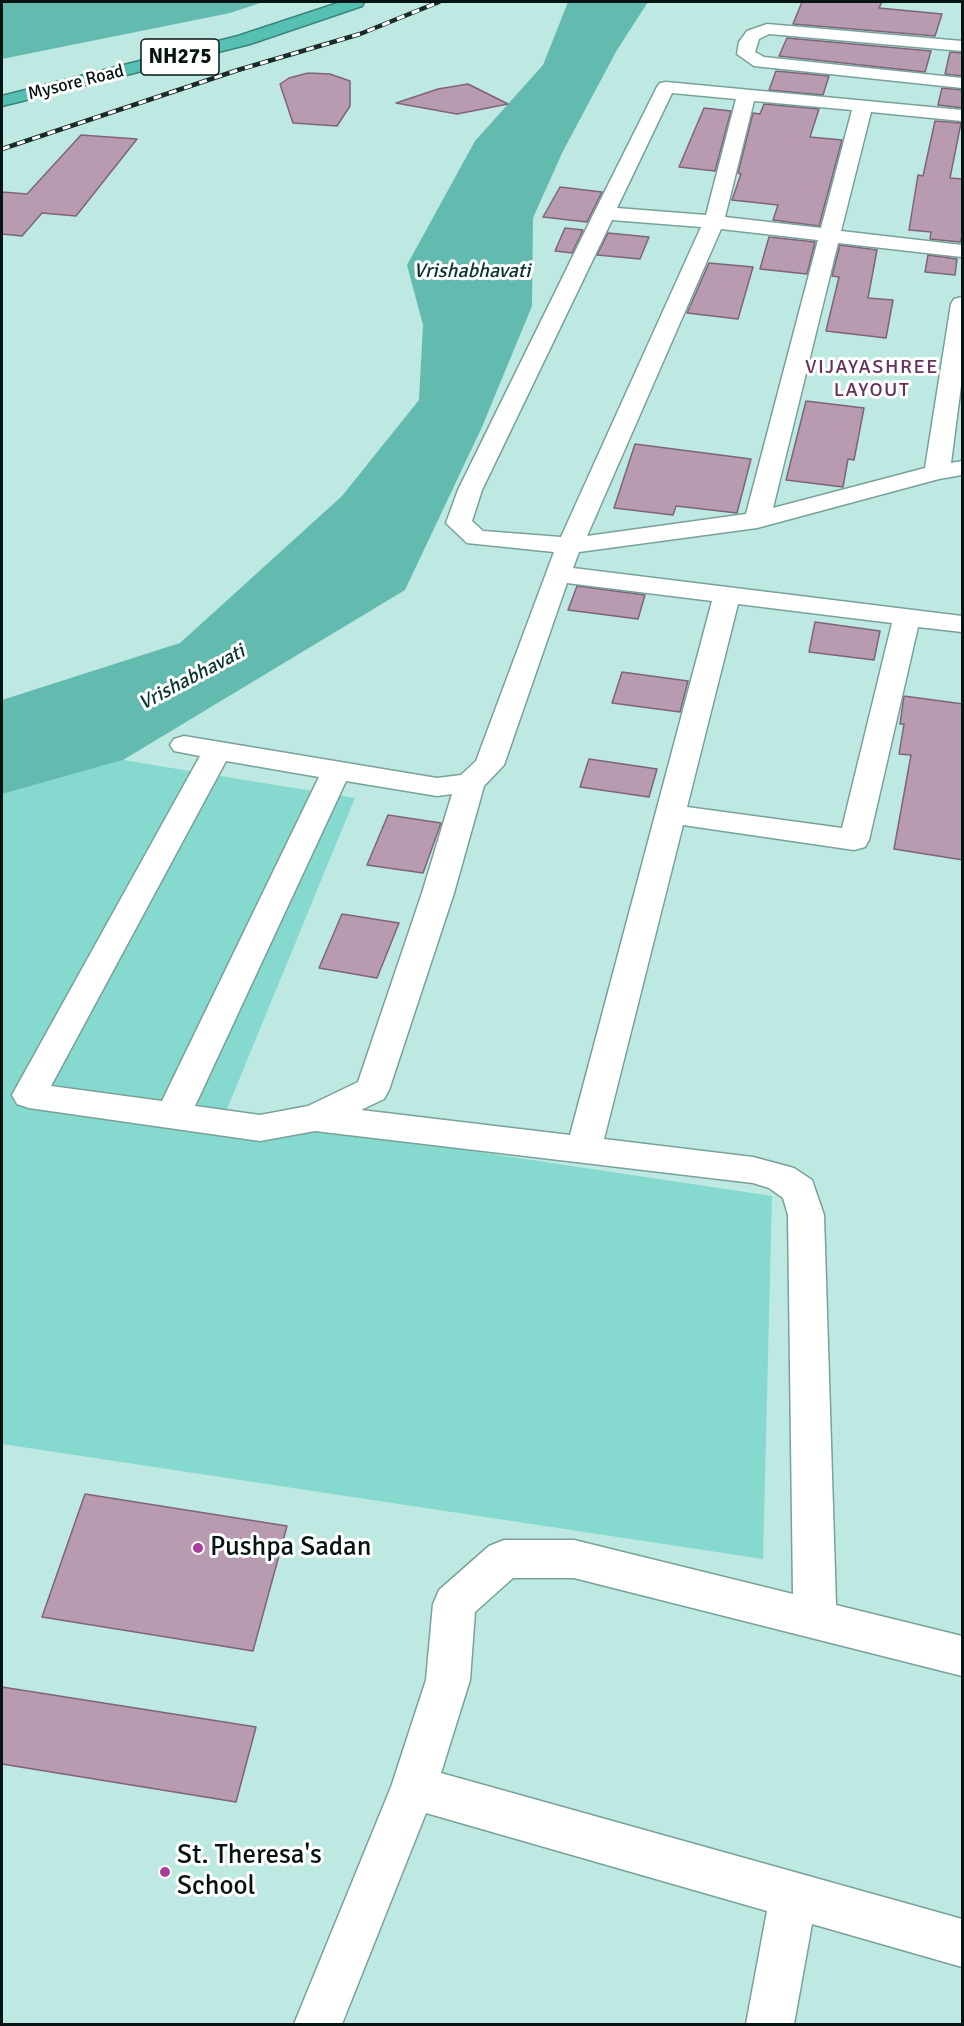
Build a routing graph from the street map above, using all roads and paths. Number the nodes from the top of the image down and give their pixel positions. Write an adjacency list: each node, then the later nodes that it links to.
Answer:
1 (304, 2): 5 (highway, NH275)
2 (356, 2): 7 (highway, Mysore Road / NH275)
3 (963, 46): 4 (street)
4 (963, 83)
5 (2, 89)
6 (747, 94): 8 (street); 10 (street); 11 (street)
7 (2, 101)
8 (863, 105): 9 (street); 12 (street)
9 (963, 115)
10 (604, 213): 11 (street); 18 (street)
11 (714, 222): 12 (street); 18 (street)
12 (830, 237): 13 (street); 17 (street)
13 (963, 251)
14 (963, 304): 16 (street)
15 (963, 468): 16 (street)
16 (937, 472): 17 (street)
17 (757, 520): 18 (street)
18 (571, 546): 19 (street)
19 (557, 574): 20 (street); 26 (street)
20 (727, 595): 21 (street); 27 (street)
21 (907, 617): 22 (street); 27 (street)
22 (963, 624)
23 (184, 745): 24 (street)
24 (217, 751): 25 (street); 28 (street)
25 (337, 771): 26 (street); 28 (street)
26 (470, 783): 29 (street)
27 (671, 814): 30 (street)
28 (173, 1115): 29 (street)
29 (315, 1118): 30 (street)
30 (584, 1150): 31 (street)
31 (815, 1620): 32 (street); 33 (street)
32 (963, 1656)
33 (414, 1787): 34 (street); 36 (street)
34 (794, 1895): 35 (street); 37 (street)
35 (963, 1943)
36 (318, 2025)
37 (770, 2025)

